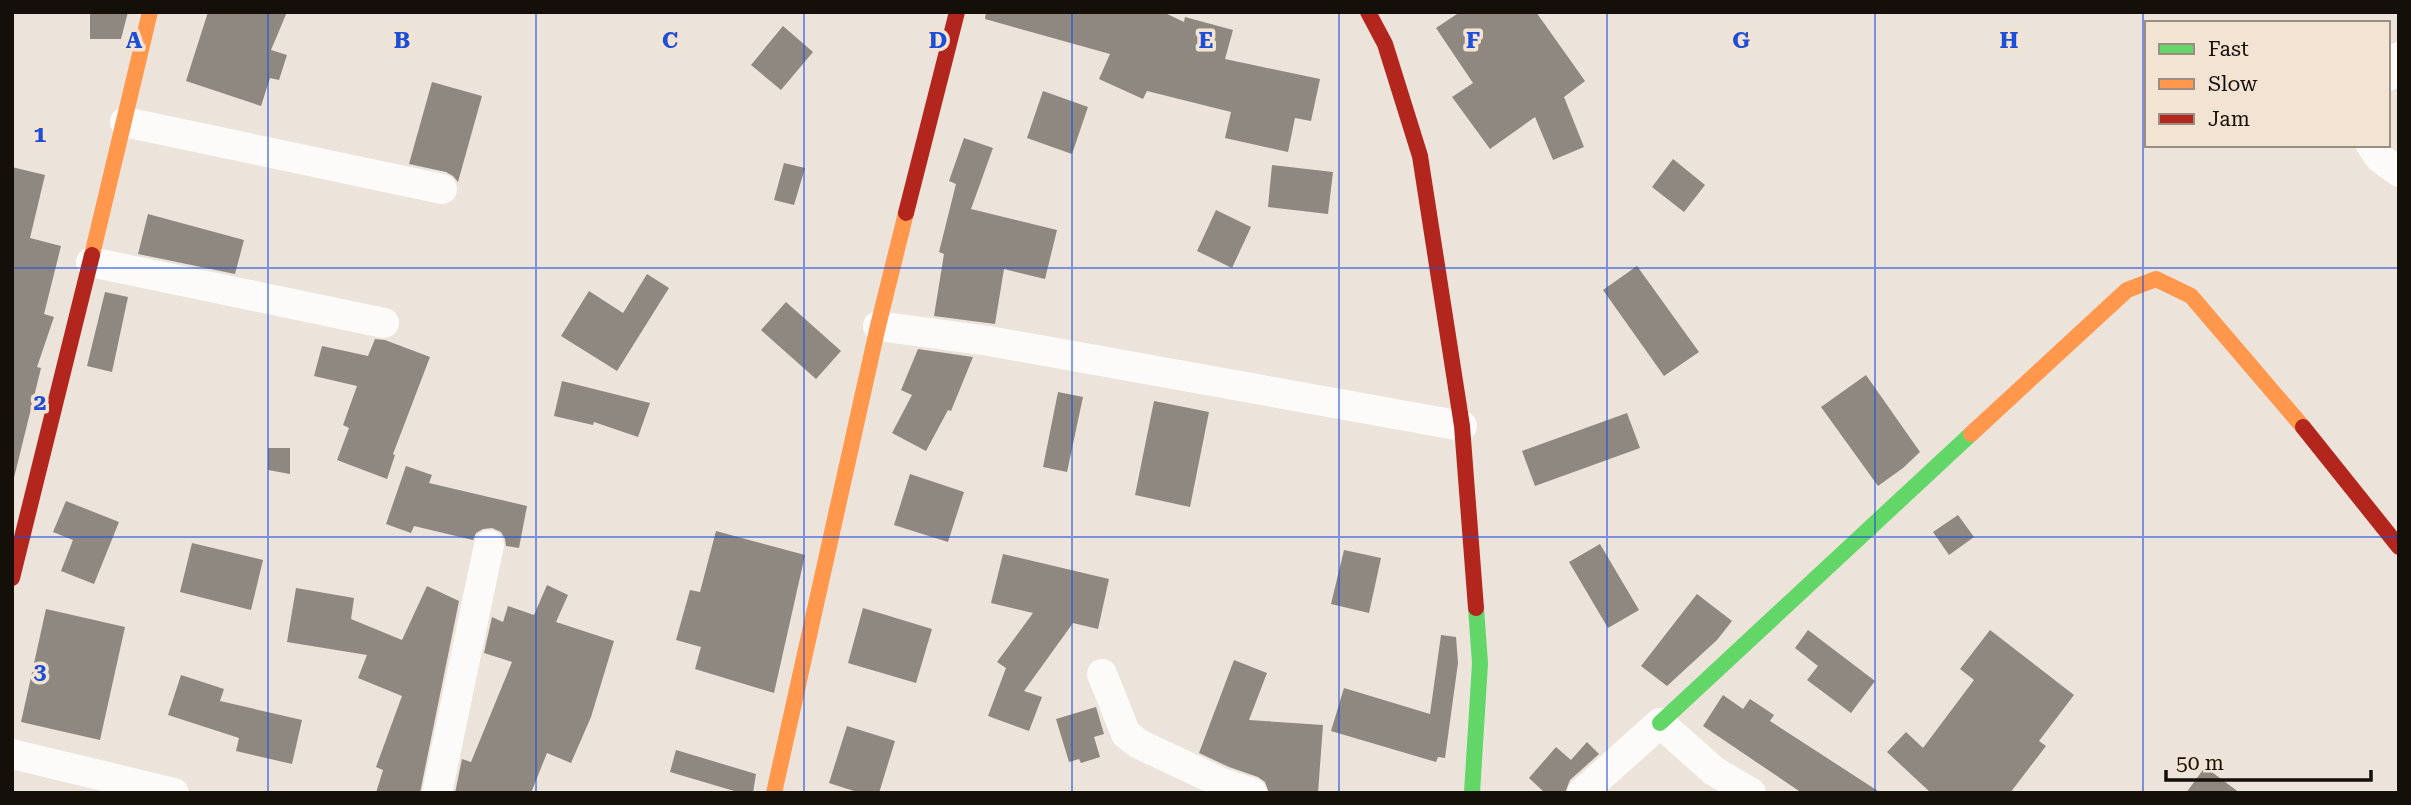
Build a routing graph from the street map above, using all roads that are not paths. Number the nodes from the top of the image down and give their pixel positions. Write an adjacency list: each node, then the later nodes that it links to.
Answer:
1 (150, 12): 4 (street)
2 (957, 12): 10 (street)
3 (1367, 12): 11 (street)
4 (125, 122): 7 (street); 8 (street)
5 (2373, 147): 6 (street)
6 (2399, 172)
7 (442, 189)
8 (91, 262): 9 (street); 14 (street)
9 (384, 323)
10 (878, 326): 11 (street); 20 (street)
11 (1462, 426): 22 (street)
12 (489, 545): 19 (street)
13 (2399, 547): 16 (street)
14 (12, 578)
15 (1102, 674): 21 (street)
16 (1660, 723): 23 (street); 24 (street)
17 (12, 754): 18 (street)
18 (174, 793)
19 (438, 793)
20 (774, 793)
21 (1252, 793)
22 (1472, 793)
23 (1582, 793)
24 (1751, 793)

